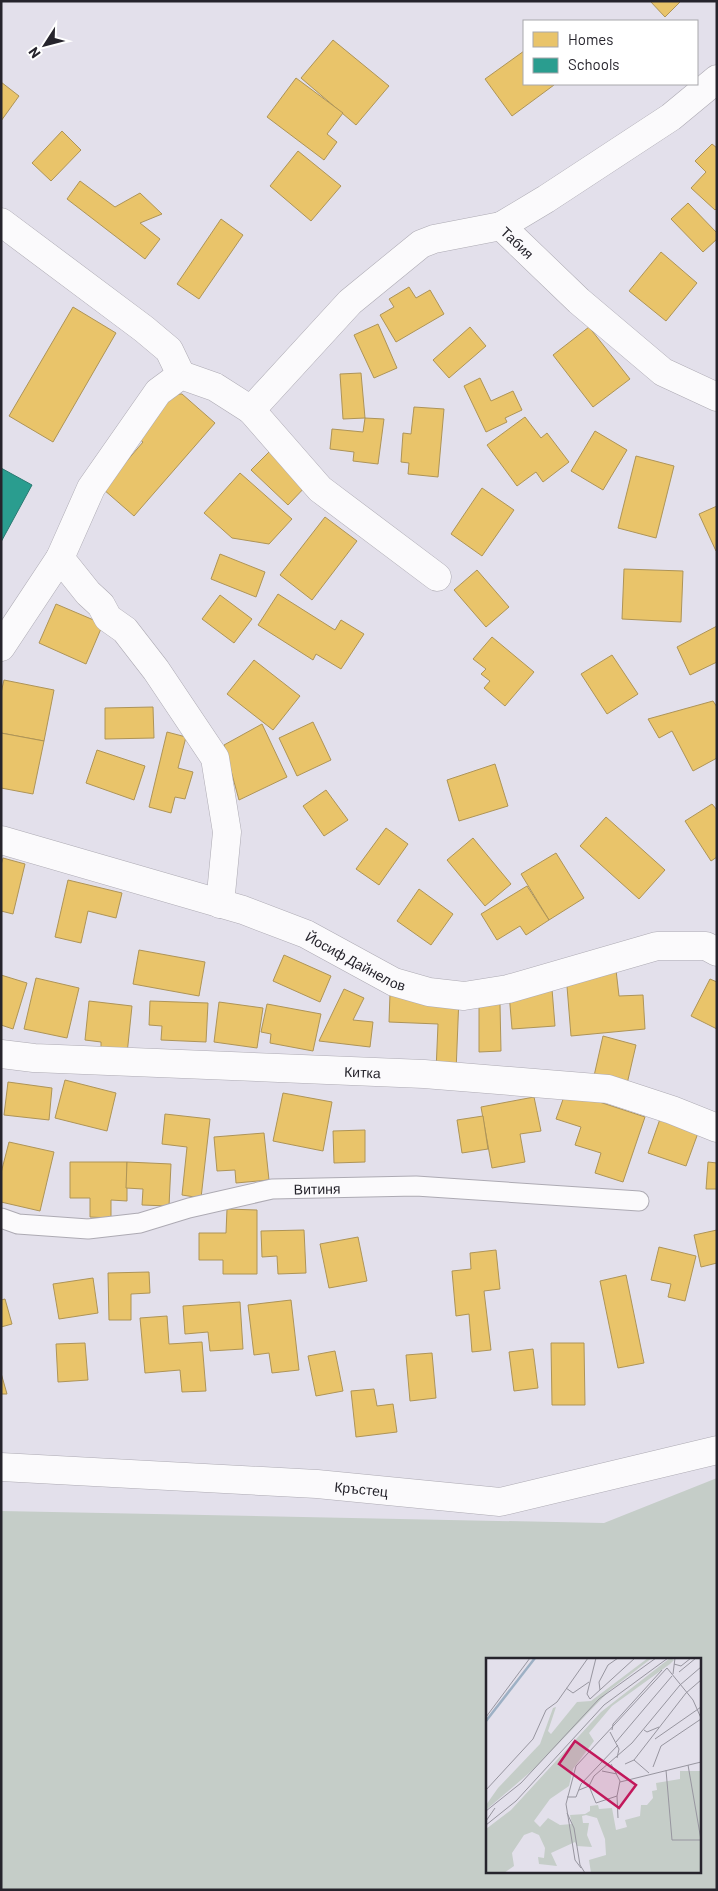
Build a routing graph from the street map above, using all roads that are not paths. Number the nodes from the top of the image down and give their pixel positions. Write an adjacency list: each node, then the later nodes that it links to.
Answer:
1 (717, 79): 3 (street, Табия)
2 (1, 222): 4 (street)
3 (501, 226): 5 (street, Табия); 6 (street)
4 (181, 375): 6 (street); 7 (street)
5 (717, 397)
6 (251, 410): 8 (street)
7 (60, 558): 9 (street); 11 (street)
8 (437, 577)
9 (1, 647)
10 (1, 840): 11 (street, Йосиф Дайнелов)
11 (220, 904): 12 (street, Йосиф Дайнелов)
12 (713, 945)
13 (1, 1054): 14 (street, Китка)
14 (717, 1128)
15 (639, 1201): 16 (lane, Витиня)
16 (1, 1218)
17 (717, 1450): 18 (street, Кръстец)
18 (1, 1467)

